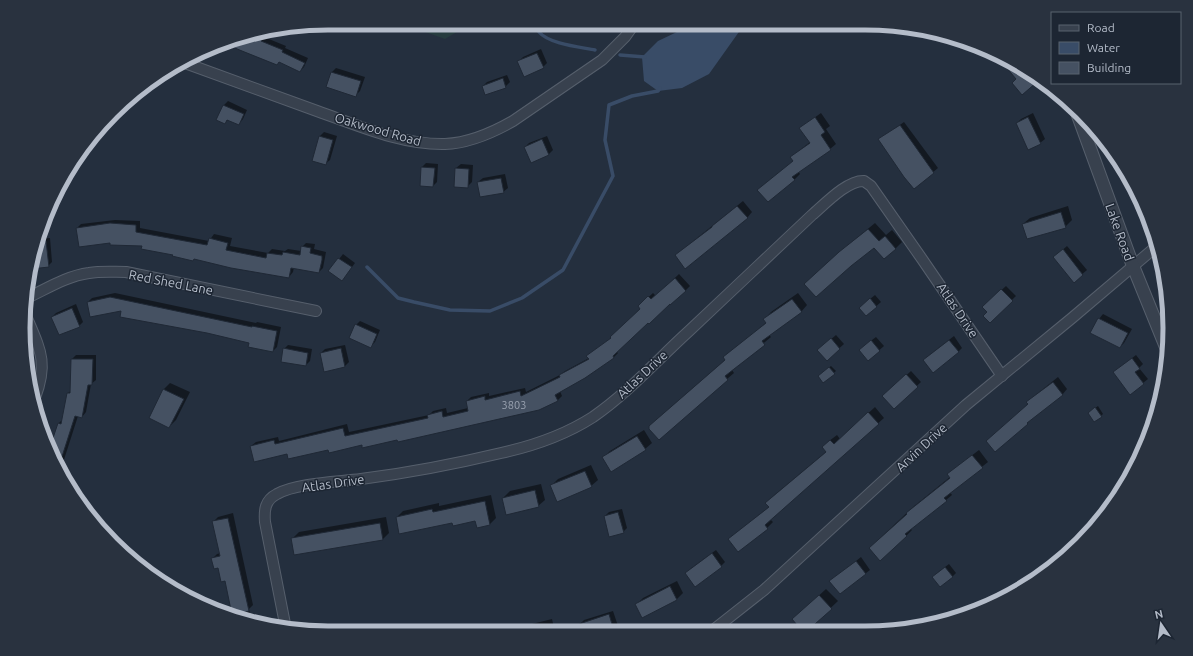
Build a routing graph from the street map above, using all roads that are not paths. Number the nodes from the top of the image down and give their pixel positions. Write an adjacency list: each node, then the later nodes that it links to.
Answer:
1 (630, 30): 2 (street, Oakwood Road)
2 (190, 64)
3 (1080, 122): 5 (street, Lake Road)
4 (1153, 250): 5 (street, Arvin Drive)
5 (1133, 266): 9 (street, Lake Road); 10 (street, Arvin Drive)
6 (32, 295): 7 (street, Red Shed Lane)
7 (316, 311)
8 (30, 325): 11 (street)
9 (1162, 338)
10 (1002, 376): 12 (street, Atlas Drive); 13 (street, Arvin Drive)
11 (37, 392)
12 (285, 622)
13 (718, 626)

